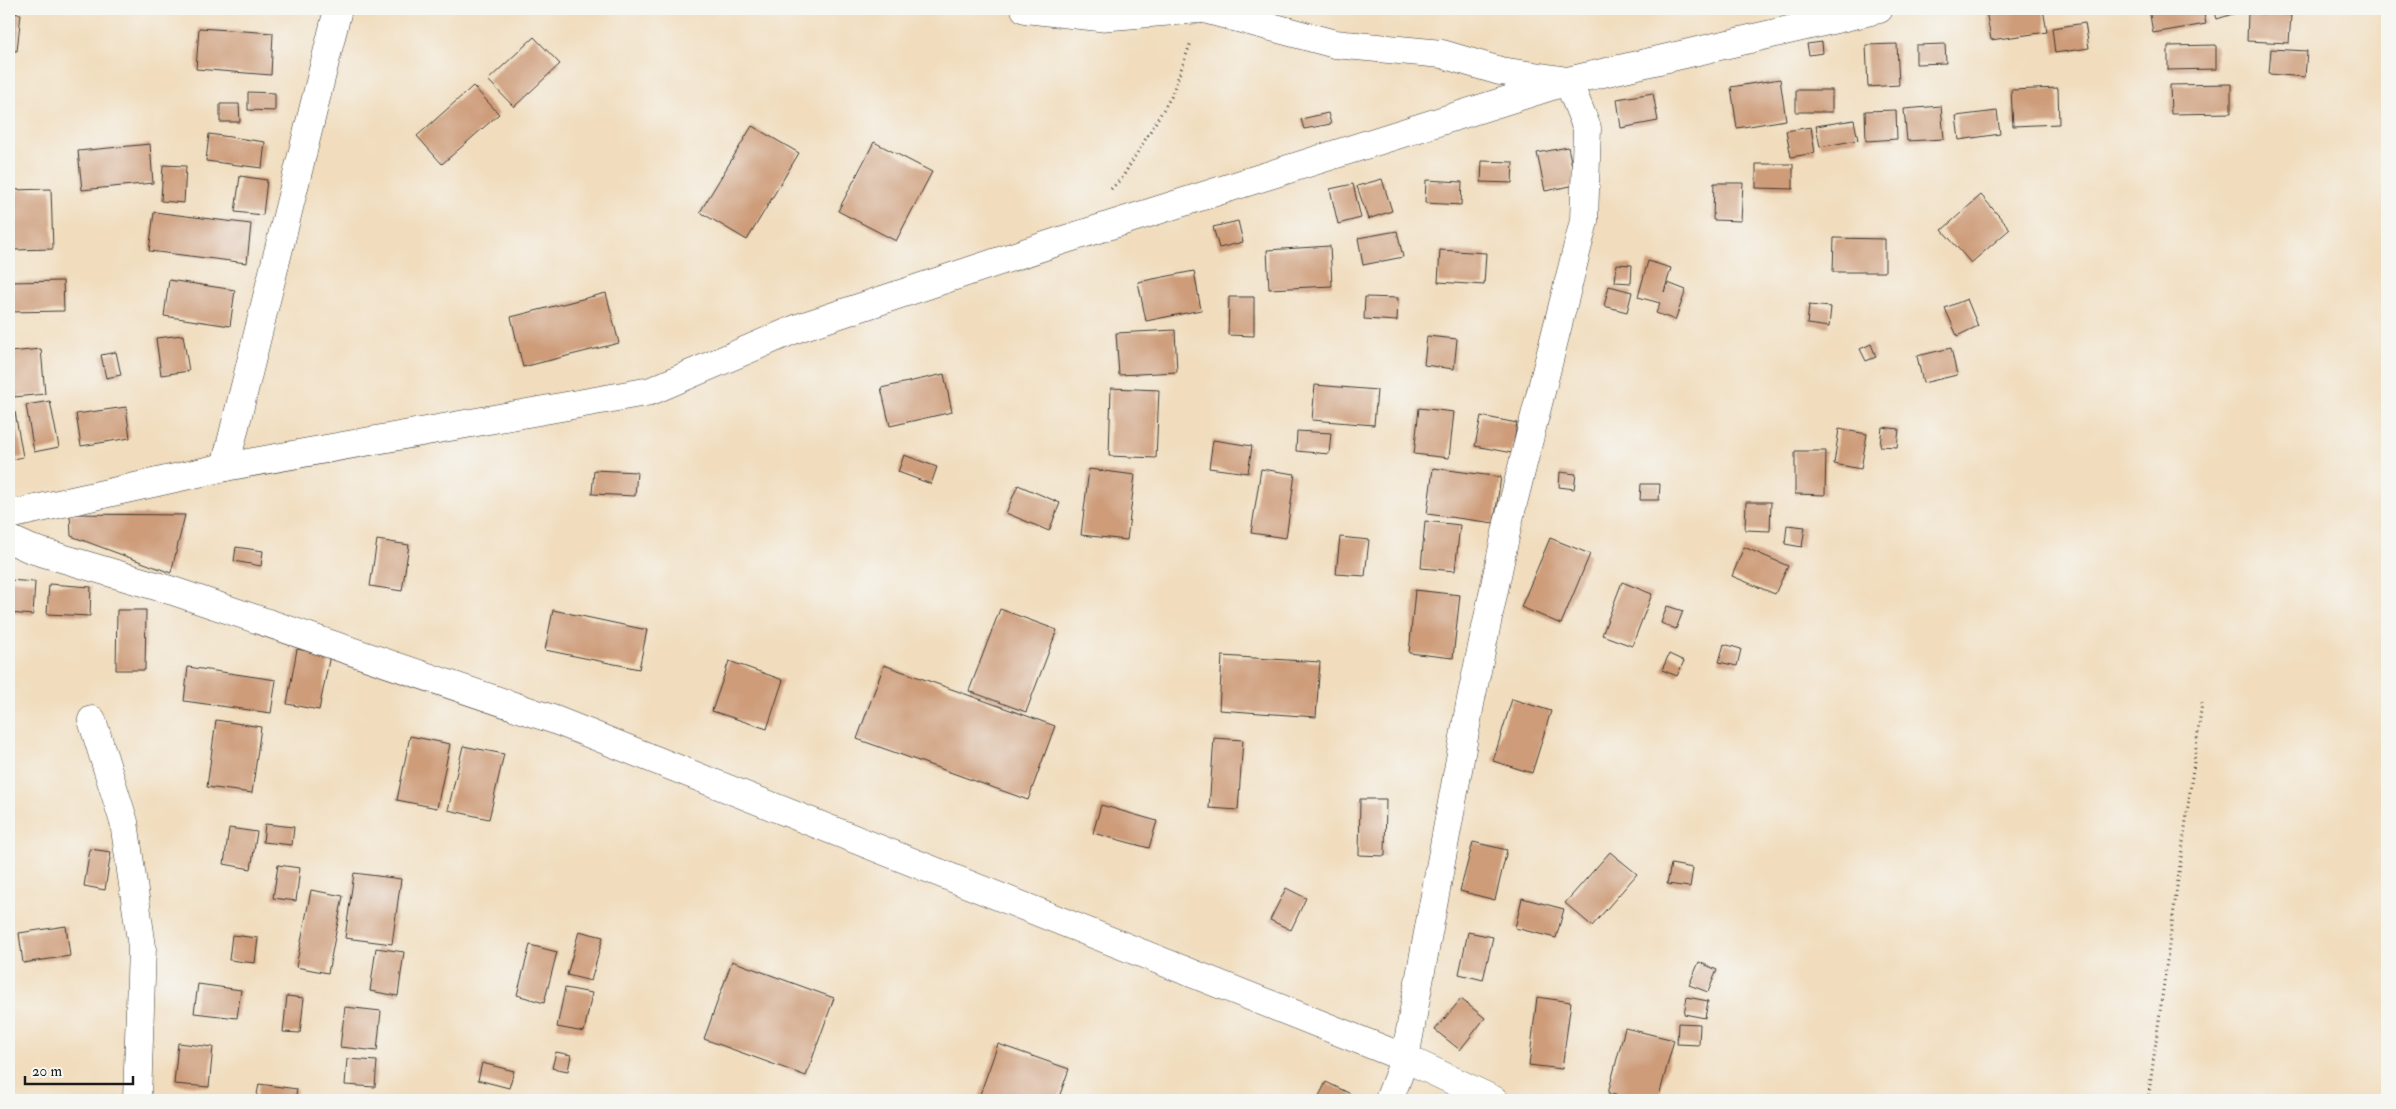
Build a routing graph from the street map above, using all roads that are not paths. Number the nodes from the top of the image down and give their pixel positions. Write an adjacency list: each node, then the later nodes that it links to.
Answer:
1 (338, 9): 7 (street)
2 (1025, 9): 3 (street)
3 (1200, 9)
4 (1204, 9): 6 (street)
5 (1879, 9): 6 (street)
6 (1568, 80): 7 (street); 11 (street)
7 (224, 467): 8 (street)
8 (9, 515)
9 (9, 539): 11 (street)
10 (92, 720): 12 (street)
11 (1405, 1058): 13 (street); 14 (street)
12 (137, 1100)
13 (1389, 1100)
14 (1494, 1100)

